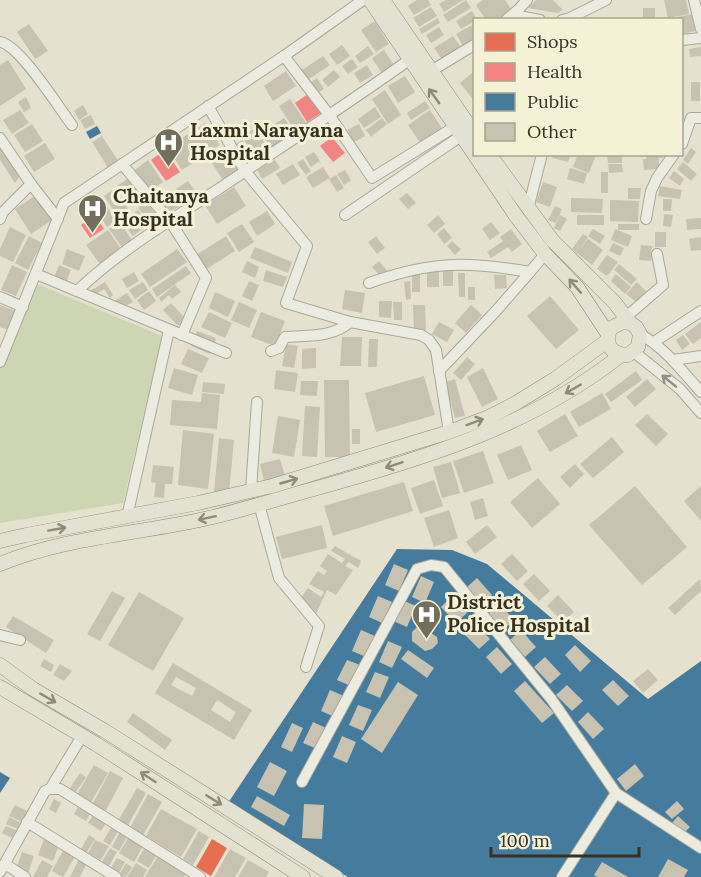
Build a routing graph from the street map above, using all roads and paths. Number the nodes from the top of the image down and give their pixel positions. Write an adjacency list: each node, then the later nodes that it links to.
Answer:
1 (363, 0): 15 (street)
2 (370, 0): 16 (main road)
3 (383, 0): 17 (main road)
4 (527, 0): 7 (street)
5 (606, 0): 9 (street)
6 (694, 0): 10 (street)
7 (513, 11): 8 (street)
8 (534, 18)
9 (570, 18)
10 (701, 29)
11 (701, 38): 12 (street)
12 (683, 40)
13 (0, 42): 21 (street)
14 (473, 46): 17 (street)
15 (284, 56): 18 (street); 19 (street)
16 (410, 60): 19 (street); 22 (main road, one-way to 16)
17 (431, 71): 22 (main road)
18 (208, 106): 30 (street); 31 (street)
19 (330, 116): 22 (street); 31 (street)
20 (691, 117): 24 (street)
21 (72, 125)
22 (464, 132): 25 (main road); 35 (street)
23 (0, 138): 32 (street)
24 (683, 139)
25 (473, 147)
26 (479, 156): 39 (main road)
27 (490, 156): 33 (main road)
28 (541, 156): 33 (street)
29 (674, 156): 37 (street)
30 (122, 164): 36 (street); 38 (street)
31 (245, 171): 38 (street); 49 (street)
32 (31, 184): 34 (street); 36 (street)
33 (528, 209): 48 (main road)
34 (1, 214)
35 (345, 215)
36 (58, 219): 42 (street)
37 (646, 219)
38 (170, 221): 44 (street); 52 (street)
39 (544, 254): 41 (street); 53 (main road, one-way to 39)
40 (657, 254): 48 (street)
41 (530, 272): 43 (street); 61 (street)
42 (36, 274): 44 (street); 46 (street)
43 (369, 283)
44 (77, 291): 50 (street)
45 (0, 297): 46 (street)
46 (23, 307): 60 (street)
47 (701, 311): 54 (street)
48 (628, 320): 51 (main road); 53 (main road)
49 (351, 322): 55 (street); 61 (street)
50 (169, 330): 52 (street); 68 (street)
51 (640, 334): 54 (street); 57 (main road)
52 (182, 335): 56 (street)
53 (607, 337): 57 (main road); 65 (main road, one-way to 53)
54 (654, 342): 59 (street)
55 (271, 351)
56 (226, 353)
57 (627, 353): 64 (street, one-way to 57); 67 (main road, one-way to 67)
58 (701, 356): 59 (street)
59 (673, 360): 62 (street)
60 (0, 362)
61 (439, 371): 65 (street)
62 (701, 392)
63 (257, 402): 66 (street)
64 (701, 414)
65 (448, 432): 66 (main road, one-way to 65)
66 (251, 490): 68 (main road)
67 (259, 504): 70 (main road, one-way to 70); 74 (street)
68 (127, 517): 69 (main road, one-way to 68)
69 (0, 541)
70 (0, 564)
71 (0, 635): 72 (street)
72 (20, 640)
73 (0, 665): 87 (main road, one-way to 87)
74 (306, 667)
75 (1, 691): 76 (main road)
76 (82, 736): 78 (street); 86 (main road, one-way to 76)
77 (302, 782): 79 (street)
78 (50, 789): 80 (street); 85 (street)
79 (616, 793): 81 (street); 88 (street)
80 (27, 822): 82 (street); 84 (street)
81 (701, 848)
82 (2, 868): 83 (street)
83 (25, 877)
84 (116, 877)
85 (200, 877)
86 (303, 877)
87 (336, 877)
88 (562, 877)

